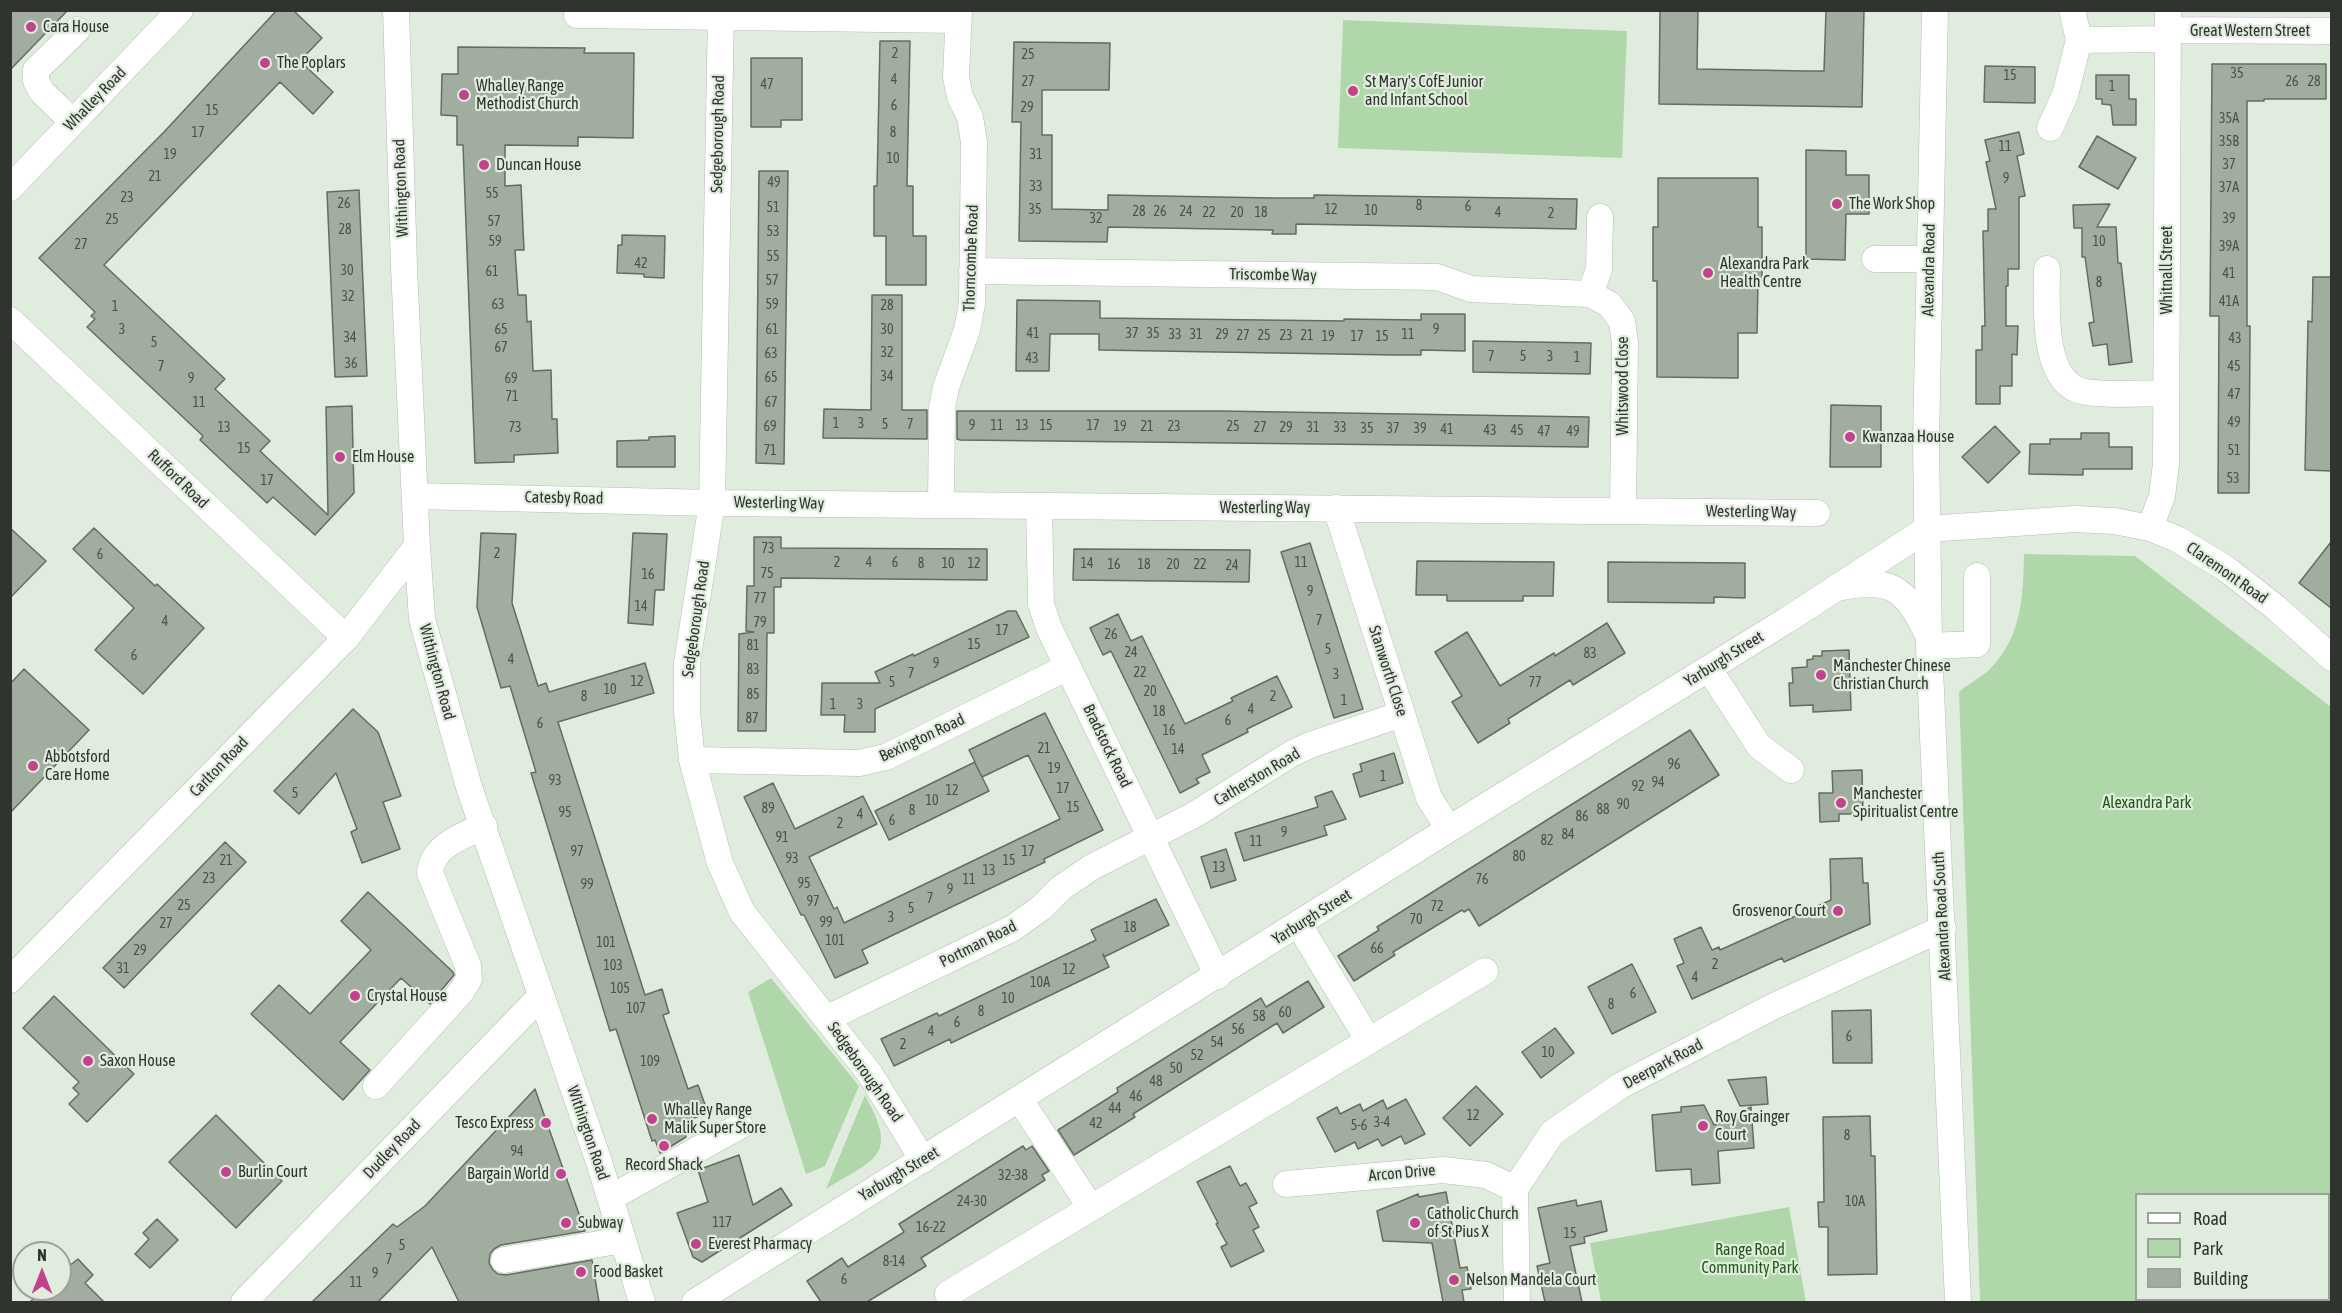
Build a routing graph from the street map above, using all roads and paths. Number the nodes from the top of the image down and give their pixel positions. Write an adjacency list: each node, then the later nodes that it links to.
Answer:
1 (180, 10): 12 (street, Whalley Road)
2 (396, 10): 23 (street, Withington Road)
3 (1935, 10): 17 (street, Alexandra Road)
4 (2072, 10): 11 (street)
5 (721, 14): 6 (street); 7 (street); 24 (street, Sedgeborough Road)
6 (577, 15)
7 (959, 16): 19 (street, Thorncombe Road)
8 (2168, 27): 10 (street, Great Western Street); 11 (street, Great Western Street); 22 (street, Whitnall Street)
9 (77, 30): 12 (street)
10 (2331, 31)
11 (2079, 40): 13 (street)
12 (73, 122): 14 (street, Whalley Road)
13 (2050, 128)
14 (10, 188)
15 (1600, 217): 20 (street)
16 (1875, 259): 17 (street)
17 (1929, 259): 31 (street, Alexandra Road)
18 (2047, 269): 22 (street)
19 (972, 272): 20 (street, Triscombe Way); 25 (street, Thorncombe Road)
20 (1581, 293): 28 (street, Whitswood Close)
21 (10, 320): 35 (street, Rufford Road)
22 (2166, 393): 30 (street, Whitnall Street)
23 (415, 496): 24 (street, Catesby Road); 32 (street, Withington Road)
24 (712, 503): 25 (street, Westerling Way); 41 (street, Sedgeborough Road)
25 (941, 505): 26 (street, Westerling Way)
26 (1039, 506): 27 (street, Westerling Way); 38 (street, Bradstock Road)
27 (1335, 508): 28 (street, Westerling Way); 40 (street, Stanworth Close)
28 (1623, 511): 29 (street, Westerling Way)
29 (1817, 513)
30 (2150, 528): 31 (street, Claremont Road); 37 (street, Claremont Road)
31 (1927, 529): 34 (street, Yarburgh Street); 36 (street, Alexandra Road South)
32 (417, 546): 35 (street, Carlton Road); 43 (street, Withington Road)
33 (1977, 576): 36 (street)
34 (1833, 589): 36 (street); 39 (street, Yarburgh Street)
35 (346, 638): 50 (street, Carlton Road)
36 (1929, 641): 47 (street, Alexandra Road South)
37 (2331, 658)
38 (1068, 667): 41 (street, Bexington Road); 45 (street, Bradstock Road)
39 (1709, 669): 42 (street); 44 (street, Yarburgh Street)
40 (1401, 714): 44 (street, Stanworth Close); 45 (street, Catherston Road)
41 (692, 760): 52 (street, Sedgeborough Road)
42 (1791, 771)
43 (484, 826): 51 (street, Withington Road); 54 (street)
44 (1449, 829): 46 (street, Yarburgh Street)
45 (1151, 838): 49 (street, Bradstock Road); 52 (street, Portman Road)
46 (1299, 926): 49 (street, Yarburgh Street); 53 (street)
47 (1943, 928): 59 (street, Deerpark Road); 69 (street, Alexandra Road South)
48 (1485, 971): 53 (street)
49 (1218, 976): 55 (street, Yarburgh Street)
50 (10, 980)
51 (541, 996): 60 (street, Withington Road); 65 (street, Dudley Road)
52 (828, 1018): 57 (street, Sedgeborough Road)
53 (1369, 1041): 61 (street)
54 (376, 1086)
55 (1020, 1100): 57 (street, Yarburgh Street); 61 (street)
56 (740, 1126): 60 (street)
57 (923, 1160): 67 (street, Yarburgh Street)
58 (1286, 1184): 59 (street, Arcon Drive)
59 (1515, 1189): 68 (street)
60 (610, 1198): 62 (street, Withington Road)
61 (1091, 1208): 64 (street)
62 (623, 1240): 63 (street); 66 (street, Withington Road)
63 (504, 1260)
64 (948, 1294)
65 (244, 1302)
66 (642, 1302)
67 (695, 1302)
68 (1517, 1302)
69 (1958, 1302)

